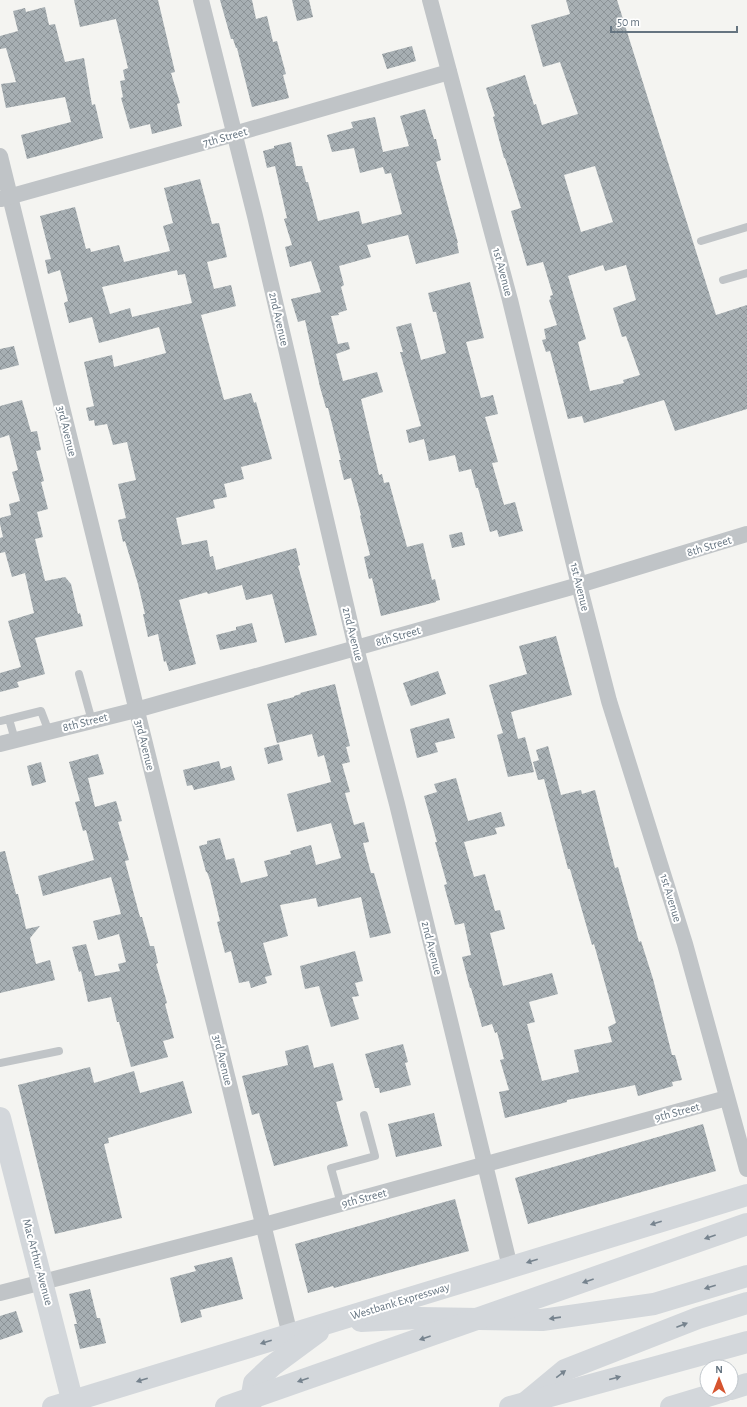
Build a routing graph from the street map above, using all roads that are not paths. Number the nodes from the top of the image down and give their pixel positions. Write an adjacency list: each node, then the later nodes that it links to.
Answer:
1 (201, 0): 4 (street, 2nd Avenue)
2 (430, 0): 3 (street, 1st Avenue)
3 (449, 72): 4 (street, 7th Street); 12 (street, 1st Avenue)
4 (234, 134): 6 (street, 7th Street); 13 (street, 2nd Avenue)
5 (0, 156): 6 (street, 3rd Avenue)
6 (5, 198): 15 (street, 3rd Avenue)
7 (747, 227): 8 (lane)
8 (701, 241)
9 (747, 273): 10 (lane)
10 (723, 280)
11 (747, 534): 12 (street, 8th Street)
12 (579, 585): 13 (street, 8th Street); 23 (street, 1st Avenue)
13 (356, 648): 15 (street, 8th Street); 26 (street, 2nd Avenue)
14 (80, 674): 18 (lane)
15 (136, 710): 18 (street, 8th Street); 31 (street, 3rd Avenue)
16 (9, 719): 17 (lane); 19 (lane); 20 (lane)
17 (0, 721)
18 (92, 721): 19 (street, 8th Street)
19 (49, 732): 20 (street, 8th Street)
20 (8, 742)
21 (59, 1051): 22 (lane)
22 (0, 1063)
23 (728, 1098): 26 (street, 9th Street); 27 (street, 1st Avenue)
24 (364, 1115): 29 (lane)
25 (0, 1118): 34 (main road, Mac Arthur Avenue)
26 (485, 1165): 29 (street, 9th Street); 32 (street, 2nd Avenue)
27 (747, 1169)
28 (747, 1195): 32 (main road, Westbank Expressway, one-way to 32)
29 (340, 1204): 31 (street, 9th Street)
30 (747, 1224): 43 (main road, one-way to 43)
31 (264, 1225): 34 (street, 9th Street); 38 (street, 3rd Avenue)
32 (510, 1267): 37 (main road, Westbank Expressway)
33 (747, 1276): 37 (main road, one-way to 37)
34 (43, 1282): 35 (street, 9th Street); 41 (main road, Mac Arthur Avenue)
35 (0, 1294)
36 (747, 1303): 46 (main road, one-way to 36)
37 (331, 1322): 38 (main road, Westbank Expressway); 44 (main road)
38 (290, 1335): 41 (main road, Westbank Expressway, one-way to 41)
39 (747, 1342): 45 (main road, one-way to 39)
40 (699, 1399): 47 (main road)
41 (74, 1404): 42 (main road, Westbank Expressway)
42 (53, 1407)
43 (226, 1407)
44 (250, 1407)
45 (510, 1407)
46 (520, 1407)
47 (671, 1407)

